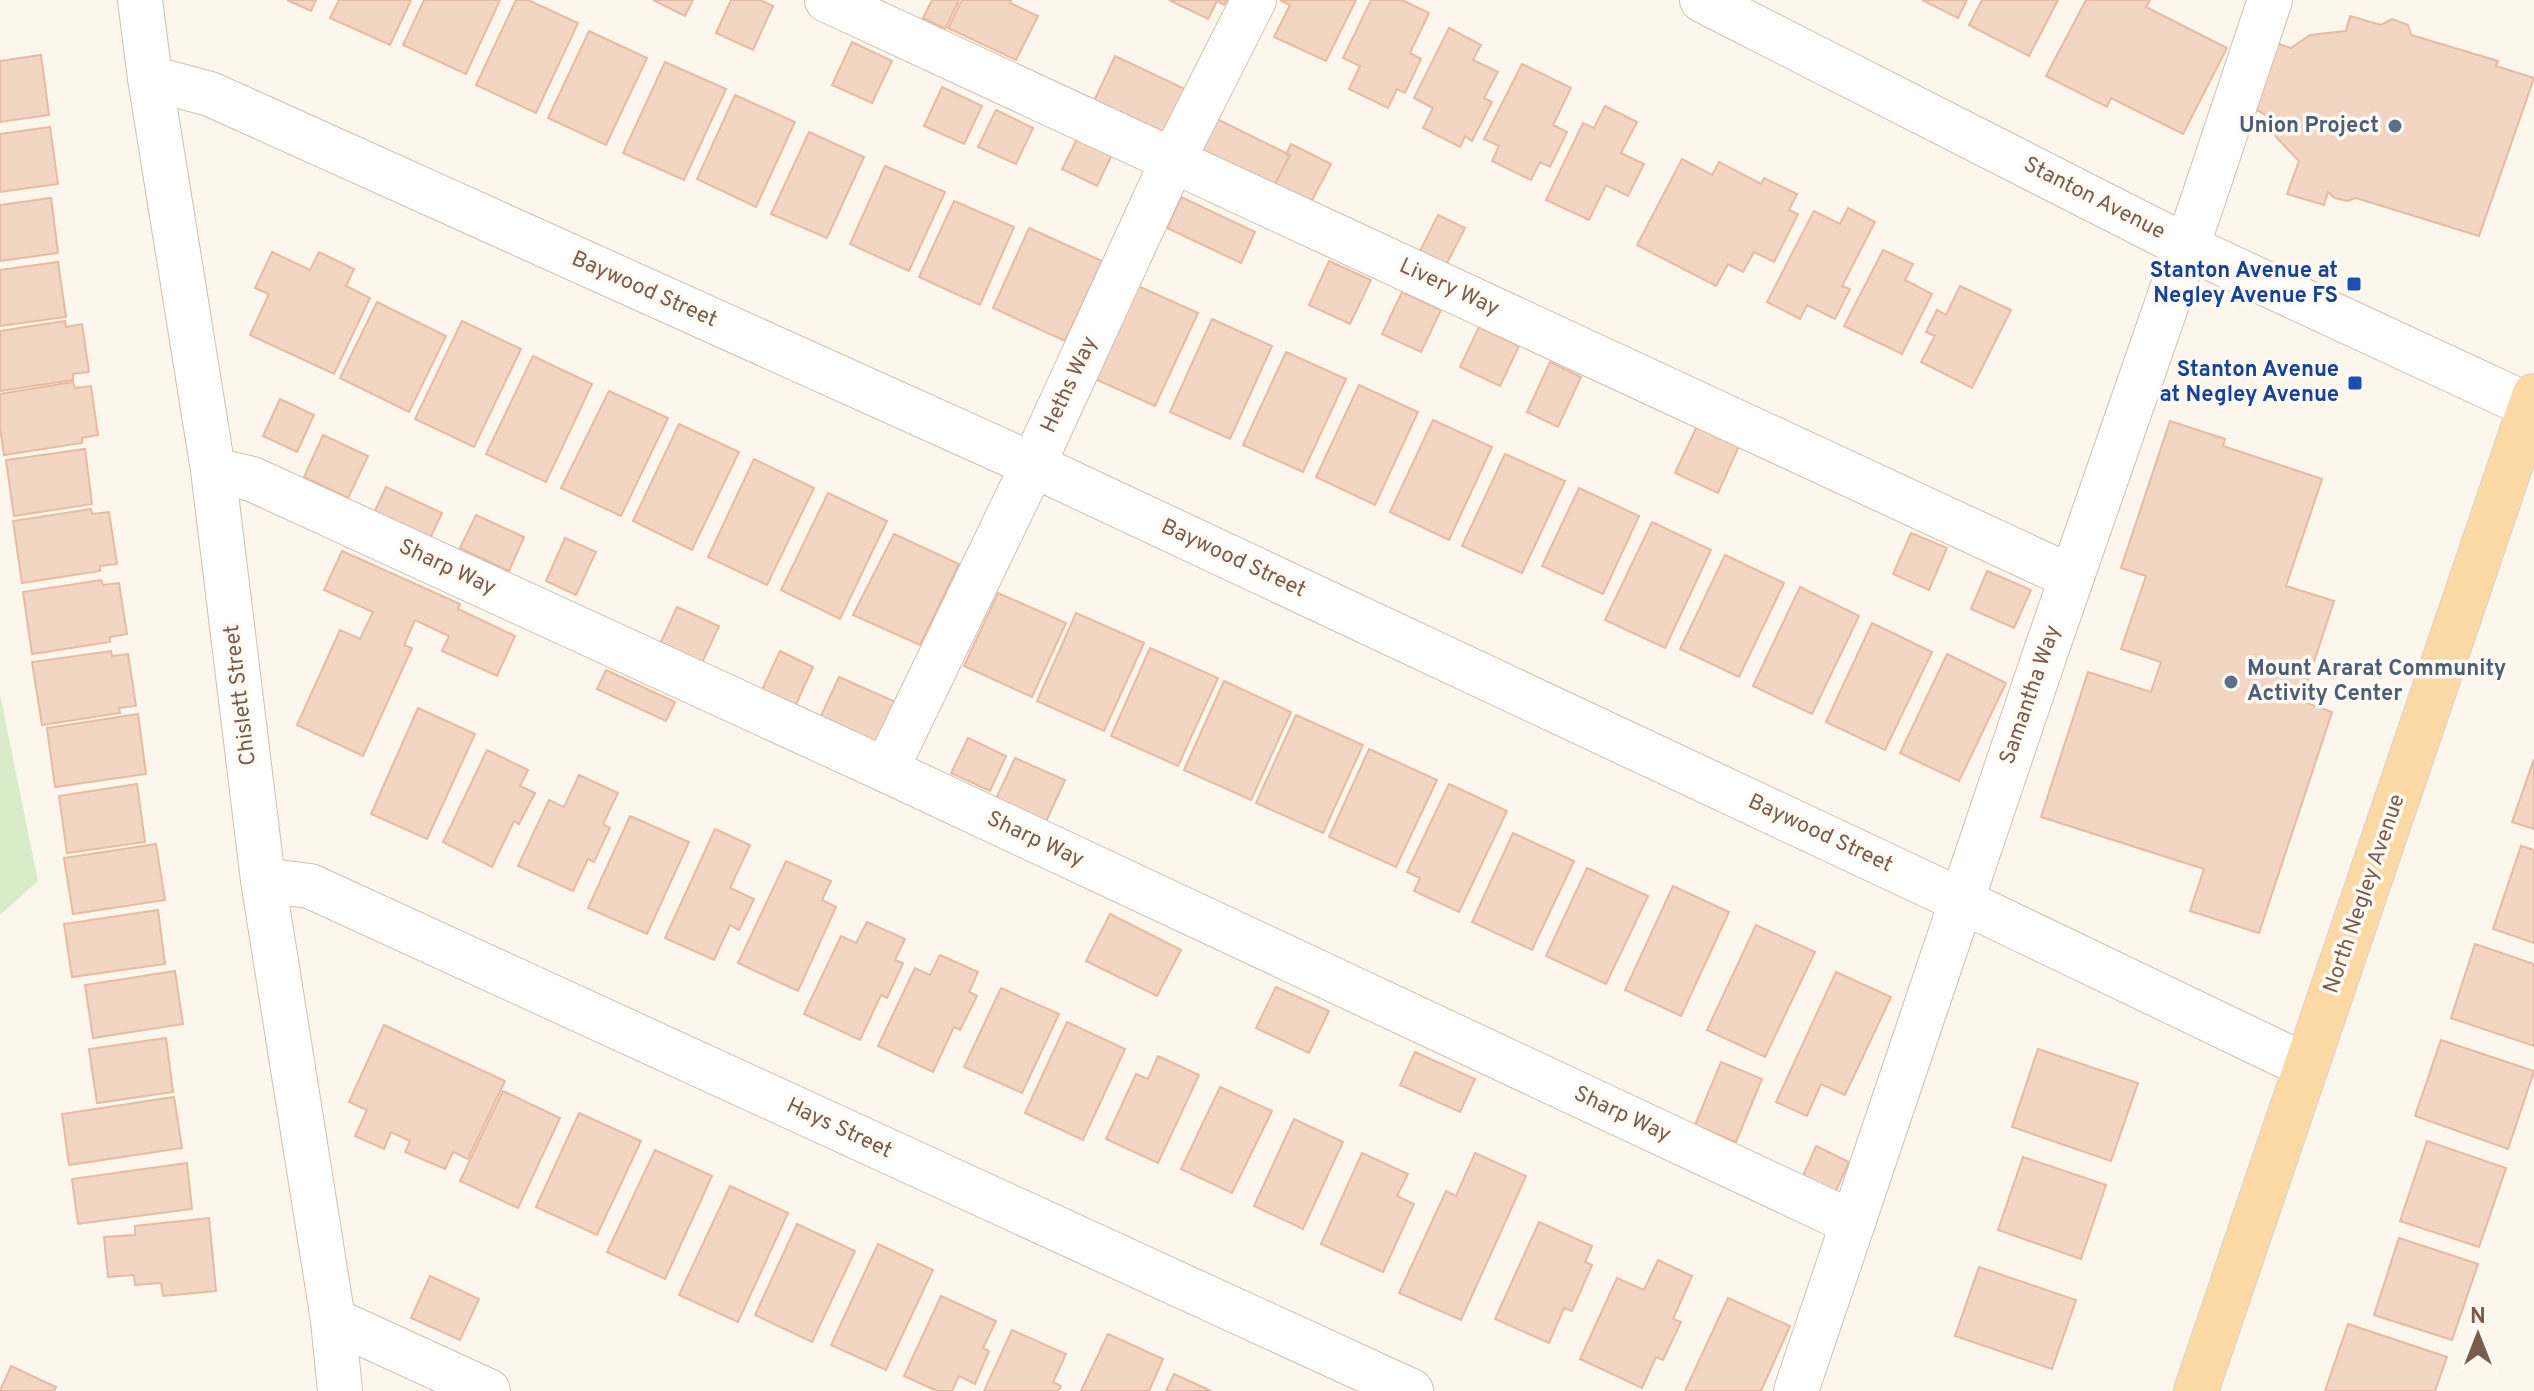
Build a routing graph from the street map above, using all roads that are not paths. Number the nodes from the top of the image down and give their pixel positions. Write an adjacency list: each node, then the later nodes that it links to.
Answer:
1 (140, 0): 6 (street, Chislett Street)
2 (827, 0): 7 (street, Livery Way)
3 (1254, 0): 7 (street, Heths Way)
4 (1702, 0): 8 (street, Stanton Avenue)
5 (2270, 0): 8 (street, Samantha Way)
6 (150, 78): 10 (street, Baywood Street); 11 (street, Chislett Street)
7 (1173, 160): 10 (street, Heths Way); 12 (street, Livery Way)
8 (2185, 246): 9 (street, Stanton Avenue); 12 (street, Samantha Way)
9 (2533, 404): 16 (main road, North Negley Avenue)
10 (1033, 465): 13 (street, Heths Way); 15 (street, Baywood Street)
11 (213, 470): 13 (street, Sharp Way); 14 (street, Chislett Street)
12 (2071, 577): 15 (street, Samantha Way)
13 (886, 770): 17 (street, Sharp Way)
14 (263, 880): 18 (street, Chislett Street); 21 (street, Hays Street)
15 (1962, 901): 16 (street, Baywood Street); 17 (street, Samantha Way)
16 (2306, 1066): 23 (main road, North Negley Avenue)
17 (1853, 1223): 22 (street, Samantha Way)
18 (333, 1320): 19 (street, Chislett Street); 20 (street)
19 (340, 1391)
20 (488, 1391)
21 (1411, 1391)
22 (1796, 1391)
23 (2196, 1391)

